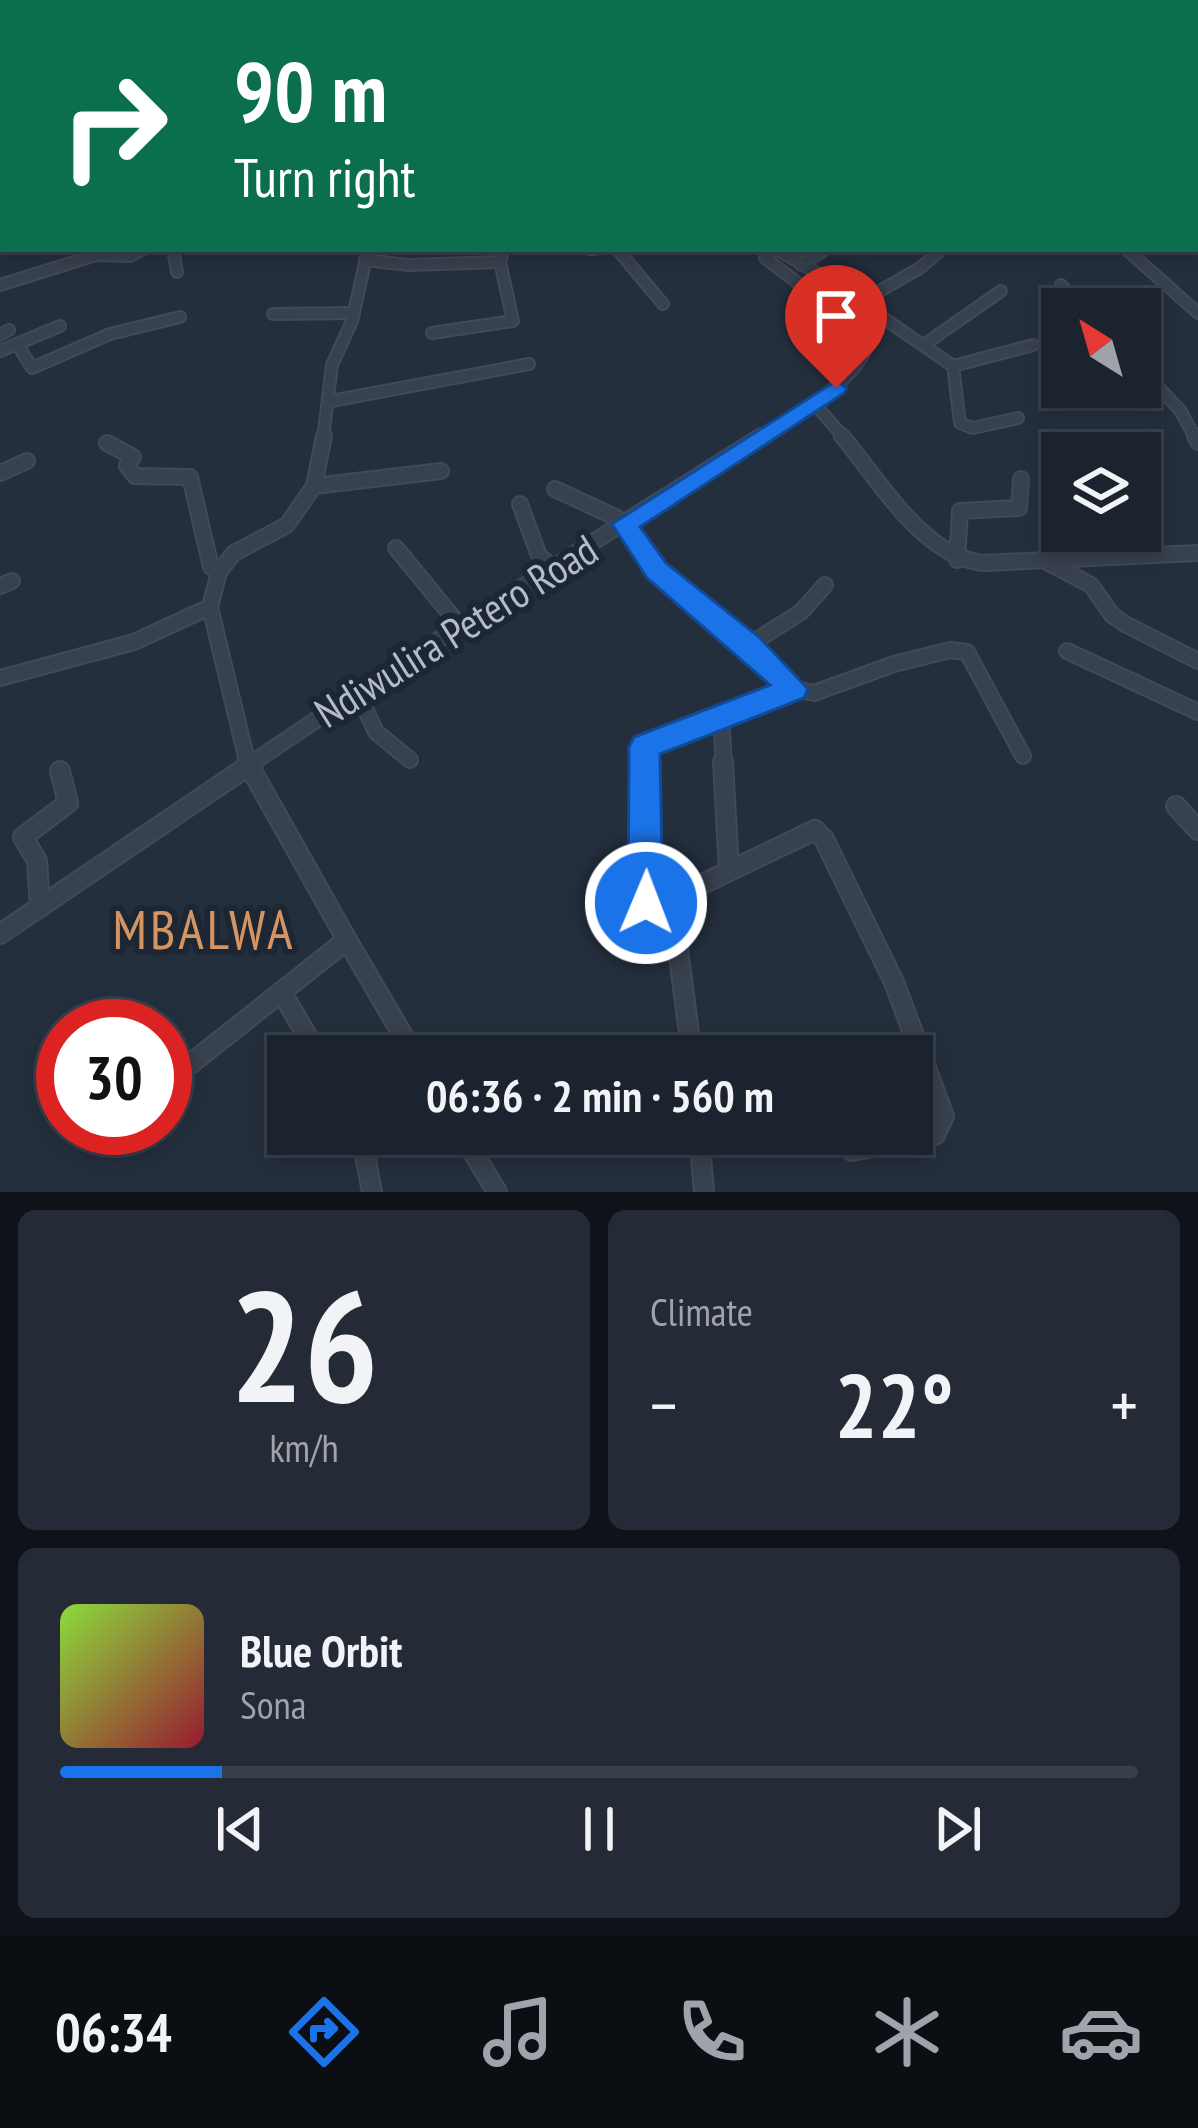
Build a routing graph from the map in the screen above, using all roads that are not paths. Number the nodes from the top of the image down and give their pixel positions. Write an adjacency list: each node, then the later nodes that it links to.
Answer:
1 (137, 252): 13 (street)
2 (174, 252): 12 (street)
3 (620, 252): 18 (street)
4 (772, 252): 17 (street)
5 (781, 252): 11 (street)
6 (821, 252): 11 (street)
7 (939, 252): 17 (street)
8 (1129, 252): 20 (street)
9 (366, 254): 10 (street); 19 (street)
10 (502, 255): 24 (street)
11 (801, 265): 17 (street)
12 (177, 272)
13 (0, 285)
14 (1061, 285): 15 (street)
15 (1064, 288)
16 (1001, 291): 26 (street)
17 (857, 302): 26 (street); 33 (street, Ndiwulira Petero Road)
18 (664, 304)
19 (354, 313): 21 (street); 32 (street)
20 (1198, 313)
21 (273, 314)
22 (180, 316): 25 (street)
23 (60, 326): 25 (street)
24 (431, 334)
25 (17, 344): 28 (street)
26 (925, 344): 30 (street)
27 (1033, 345): 30 (street)
28 (0, 351)
29 (529, 364): 32 (street)
30 (952, 366): 36 (street)
31 (1161, 390): 35 (street)
32 (331, 401): 43 (street)
33 (814, 404): 46 (street, Ndiwulira Petero Road); 50 (street)
34 (1198, 408): 35 (street)
35 (1180, 410): 37 (street)
36 (1018, 418)
37 (1198, 442)
38 (106, 443): 53 (street)
39 (27, 461): 41 (street)
40 (441, 471): 43 (street)
41 (0, 473)
42 (1021, 479): 50 (street)
43 (314, 486): 53 (street)
44 (555, 488): 46 (street)
45 (520, 504): 52 (street)
46 (625, 524): 52 (street, Ndiwulira Petero Road); 57 (street)
47 (396, 548): 56 (street)
48 (1198, 553): 49 (street)
49 (1145, 554): 51 (street)
50 (957, 560): 51 (street)
51 (1042, 560): 59 (street)
52 (555, 569): 56 (street, Ndiwulira Petero Road)
53 (219, 572): 55 (street)
54 (825, 585): 57 (street)
55 (210, 608): 60 (street); 67 (street)
56 (460, 626): 62 (street, Ndiwulira Petero Road)
57 (748, 645): 61 (street)
58 (1067, 650): 63 (street)
59 (1198, 661)
60 (0, 678)
61 (794, 689): 64 (street); 65 (street)
62 (357, 692): 66 (street); 67 (street, Ndiwulira Petero Road)
63 (1198, 712)
64 (721, 716): 71 (street); 72 (street)
65 (1023, 756)
66 (410, 760)
67 (248, 765): 73 (street, Ndiwulira Petero Road); 75 (street)
68 (60, 771): 73 (street)
69 (1176, 806): 70 (street)
70 (1198, 830)
71 (729, 871): 72 (street); 80 (street)
72 (662, 902): 79 (street)
73 (40, 907): 74 (street, Ndiwulira Petero Road)
74 (0, 934)
75 (346, 940): 76 (street); 78 (street)
76 (282, 993): 77 (street); 81 (street)
77 (307, 1035)
78 (403, 1035)
79 (689, 1035)
80 (914, 1035)
81 (192, 1063)
82 (933, 1087): 83 (street)
83 (933, 1135)
84 (365, 1155): 87 (street)
85 (475, 1155): 88 (street)
86 (701, 1155): 89 (street)
87 (372, 1192)
88 (497, 1192)
89 (704, 1192)

